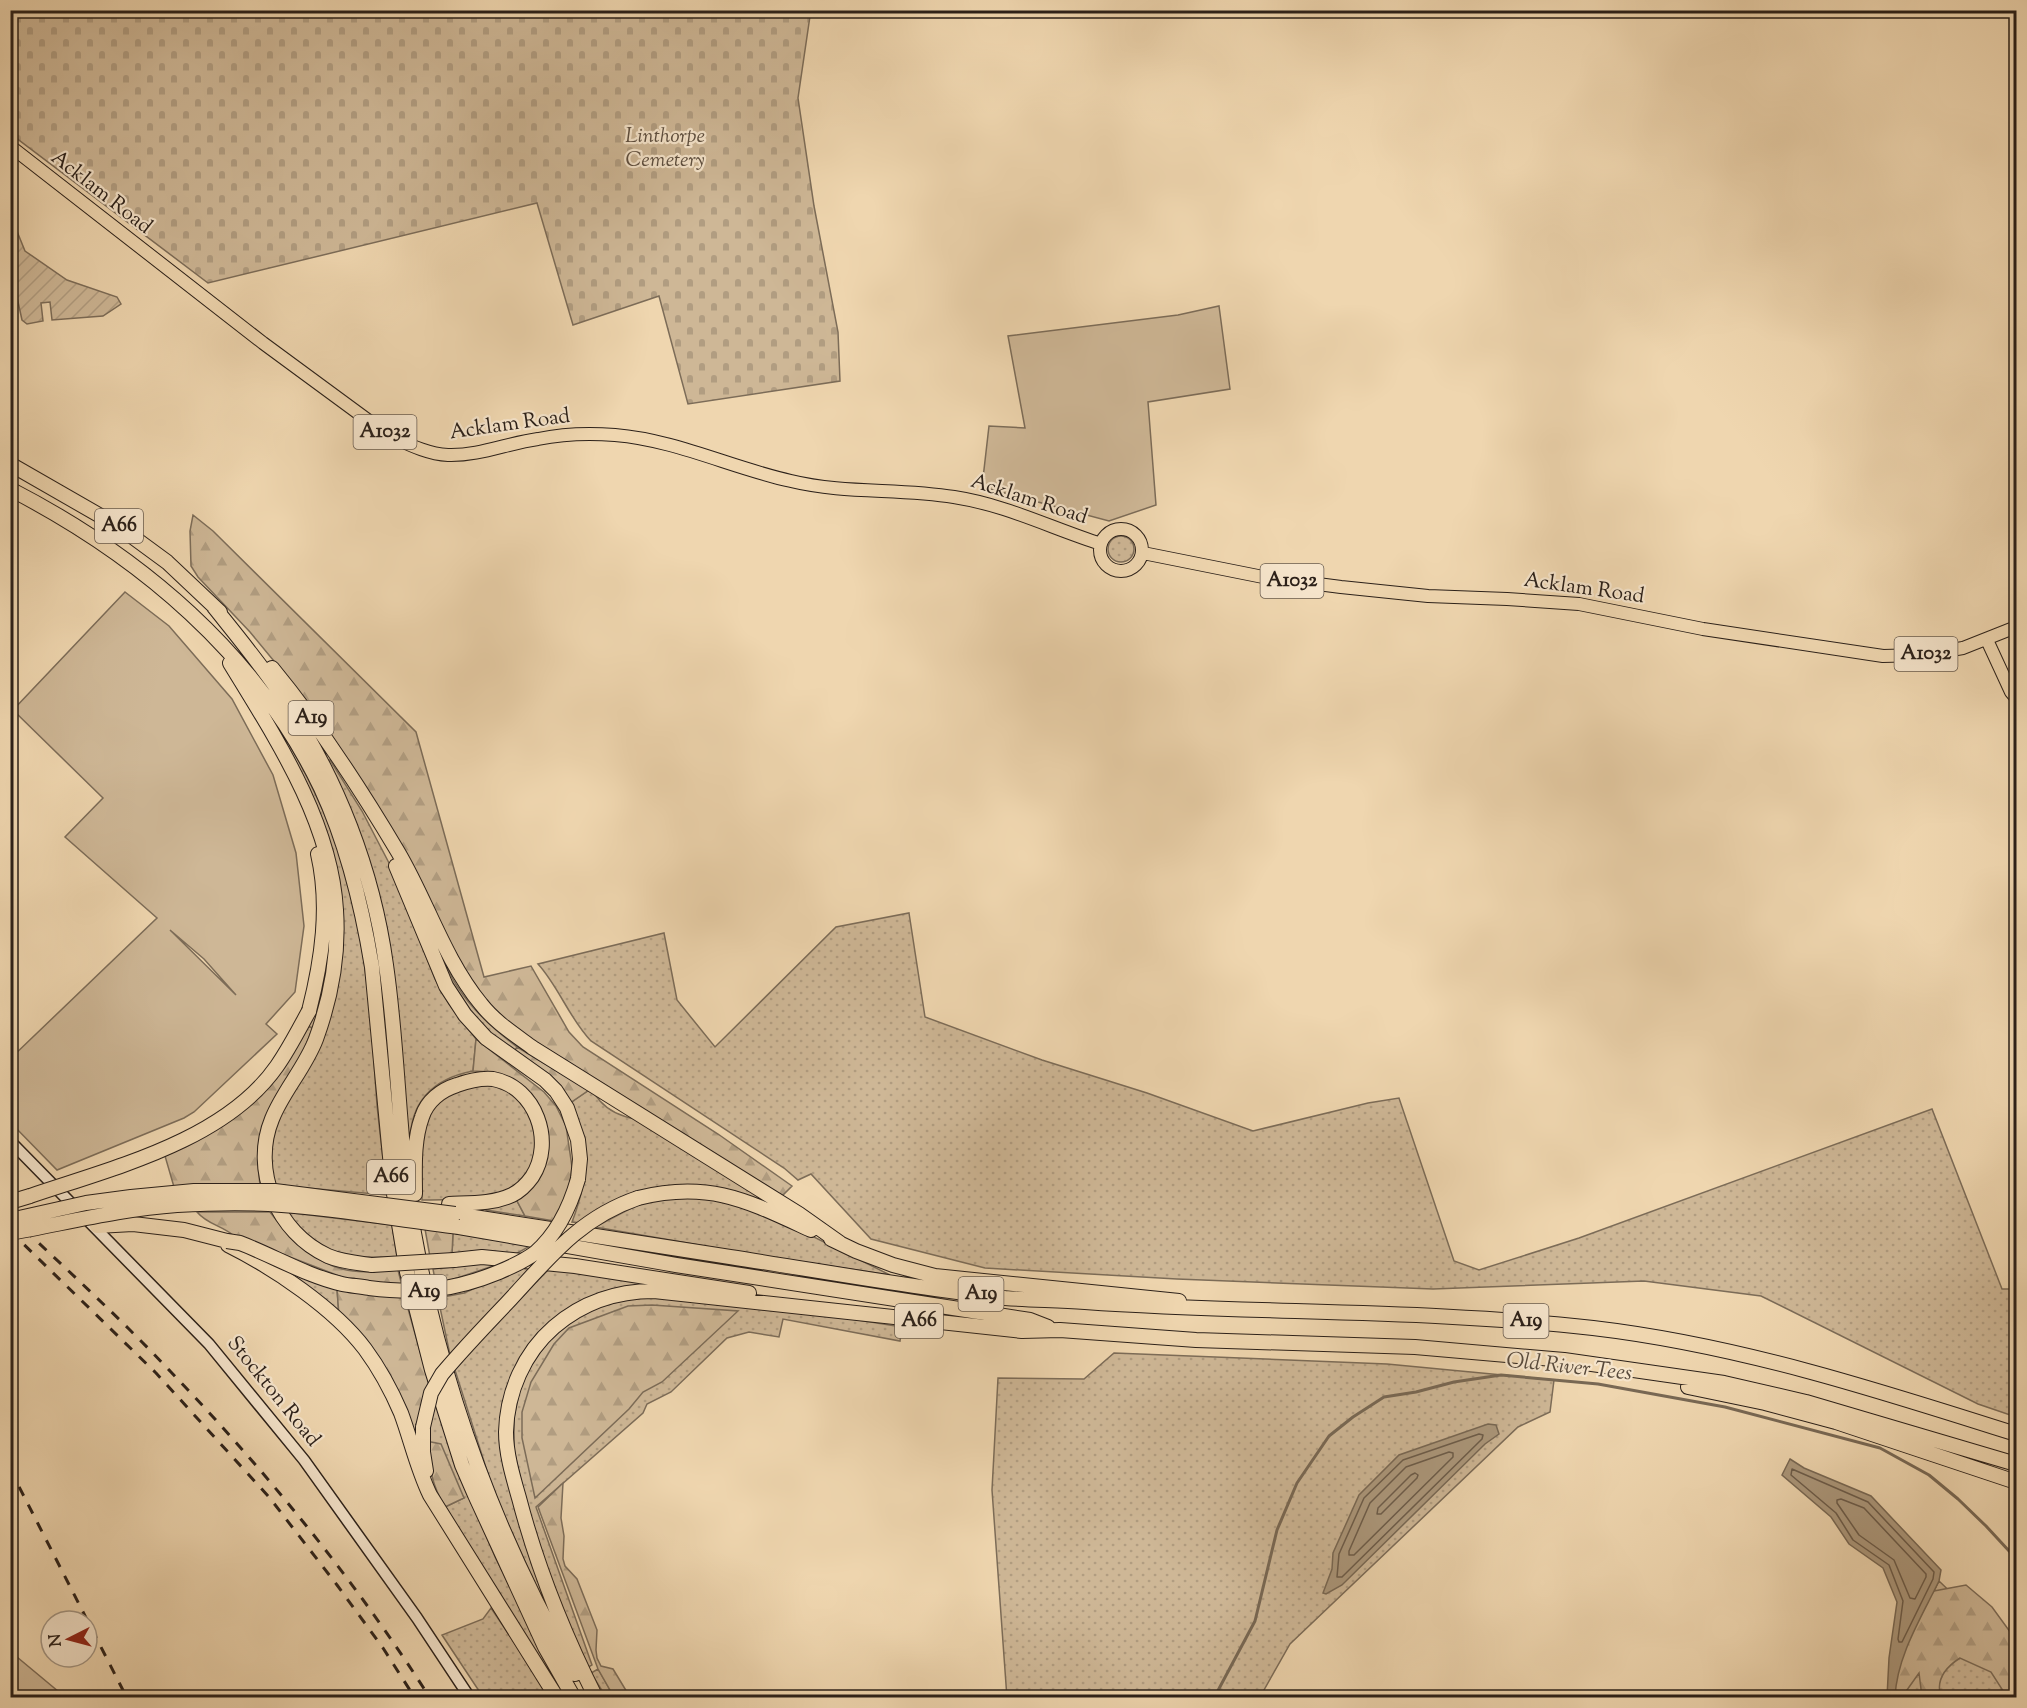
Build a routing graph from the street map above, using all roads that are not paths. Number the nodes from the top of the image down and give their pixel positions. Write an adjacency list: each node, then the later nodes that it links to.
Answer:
1 (10, 146): 4 (main road, Acklam Road / A1032)
2 (10, 464): 6 (highway, A66)
3 (10, 489): 8 (highway, A66)
4 (1101, 544): 5 (main road, Acklam Road); 5 (main road, Acklam Road)
5 (1143, 553): 9 (main road, Acklam Road / A1032)
6 (214, 607): 12 (highway, A19); 19 (highway, A66)
7 (2016, 627): 9 (main road, Acklam Road / A1032)
8 (212, 634): 11 (highway, A66); 36 (highway, A66)
9 (1987, 640): 10 (main road)
10 (2016, 698)
11 (297, 783): 14 (highway, A66, bridge); 24 (highway, A66, bridge)
12 (367, 804): 20 (highway, A19, bridge); 21 (highway, A19)
13 (10, 1141): 34 (main road, Stockton Road)
14 (10, 1202)
15 (454, 1215): 16 (highway, A66, bridge); 17 (highway, A19, bridge); 19 (highway, A66); 23 (highway, A19); 26 (highway, A19)
16 (10, 1220)
17 (80, 1221): 18 (highway, A19, bridge); 20 (highway, A19)
18 (10, 1233)
19 (414, 1234): 37 (highway, A66)
20 (227, 1241): 33 (highway, A19)
21 (840, 1243): 22 (highway, A19); 33 (highway, A19, bridge)
22 (982, 1281): 23 (highway, A19); 25 (highway, A19)
23 (1083, 1302): 25 (highway, A19)
24 (816, 1307): 26 (highway, A66); 38 (highway, A66)
25 (1219, 1309): 28 (highway, A19)
26 (1060, 1330): 27 (highway, A19)
27 (1613, 1368): 29 (highway, A19); 32 (highway, A19)
28 (2016, 1434)
29 (1961, 1447): 30 (highway, A19); 31 (highway, A19)
30 (2016, 1464)
31 (2016, 1472)
32 (2016, 1482)
33 (450, 1528): 35 (highway, A19)
34 (470, 1698)
35 (557, 1698)
36 (574, 1698)
37 (589, 1698)
38 (596, 1698)

